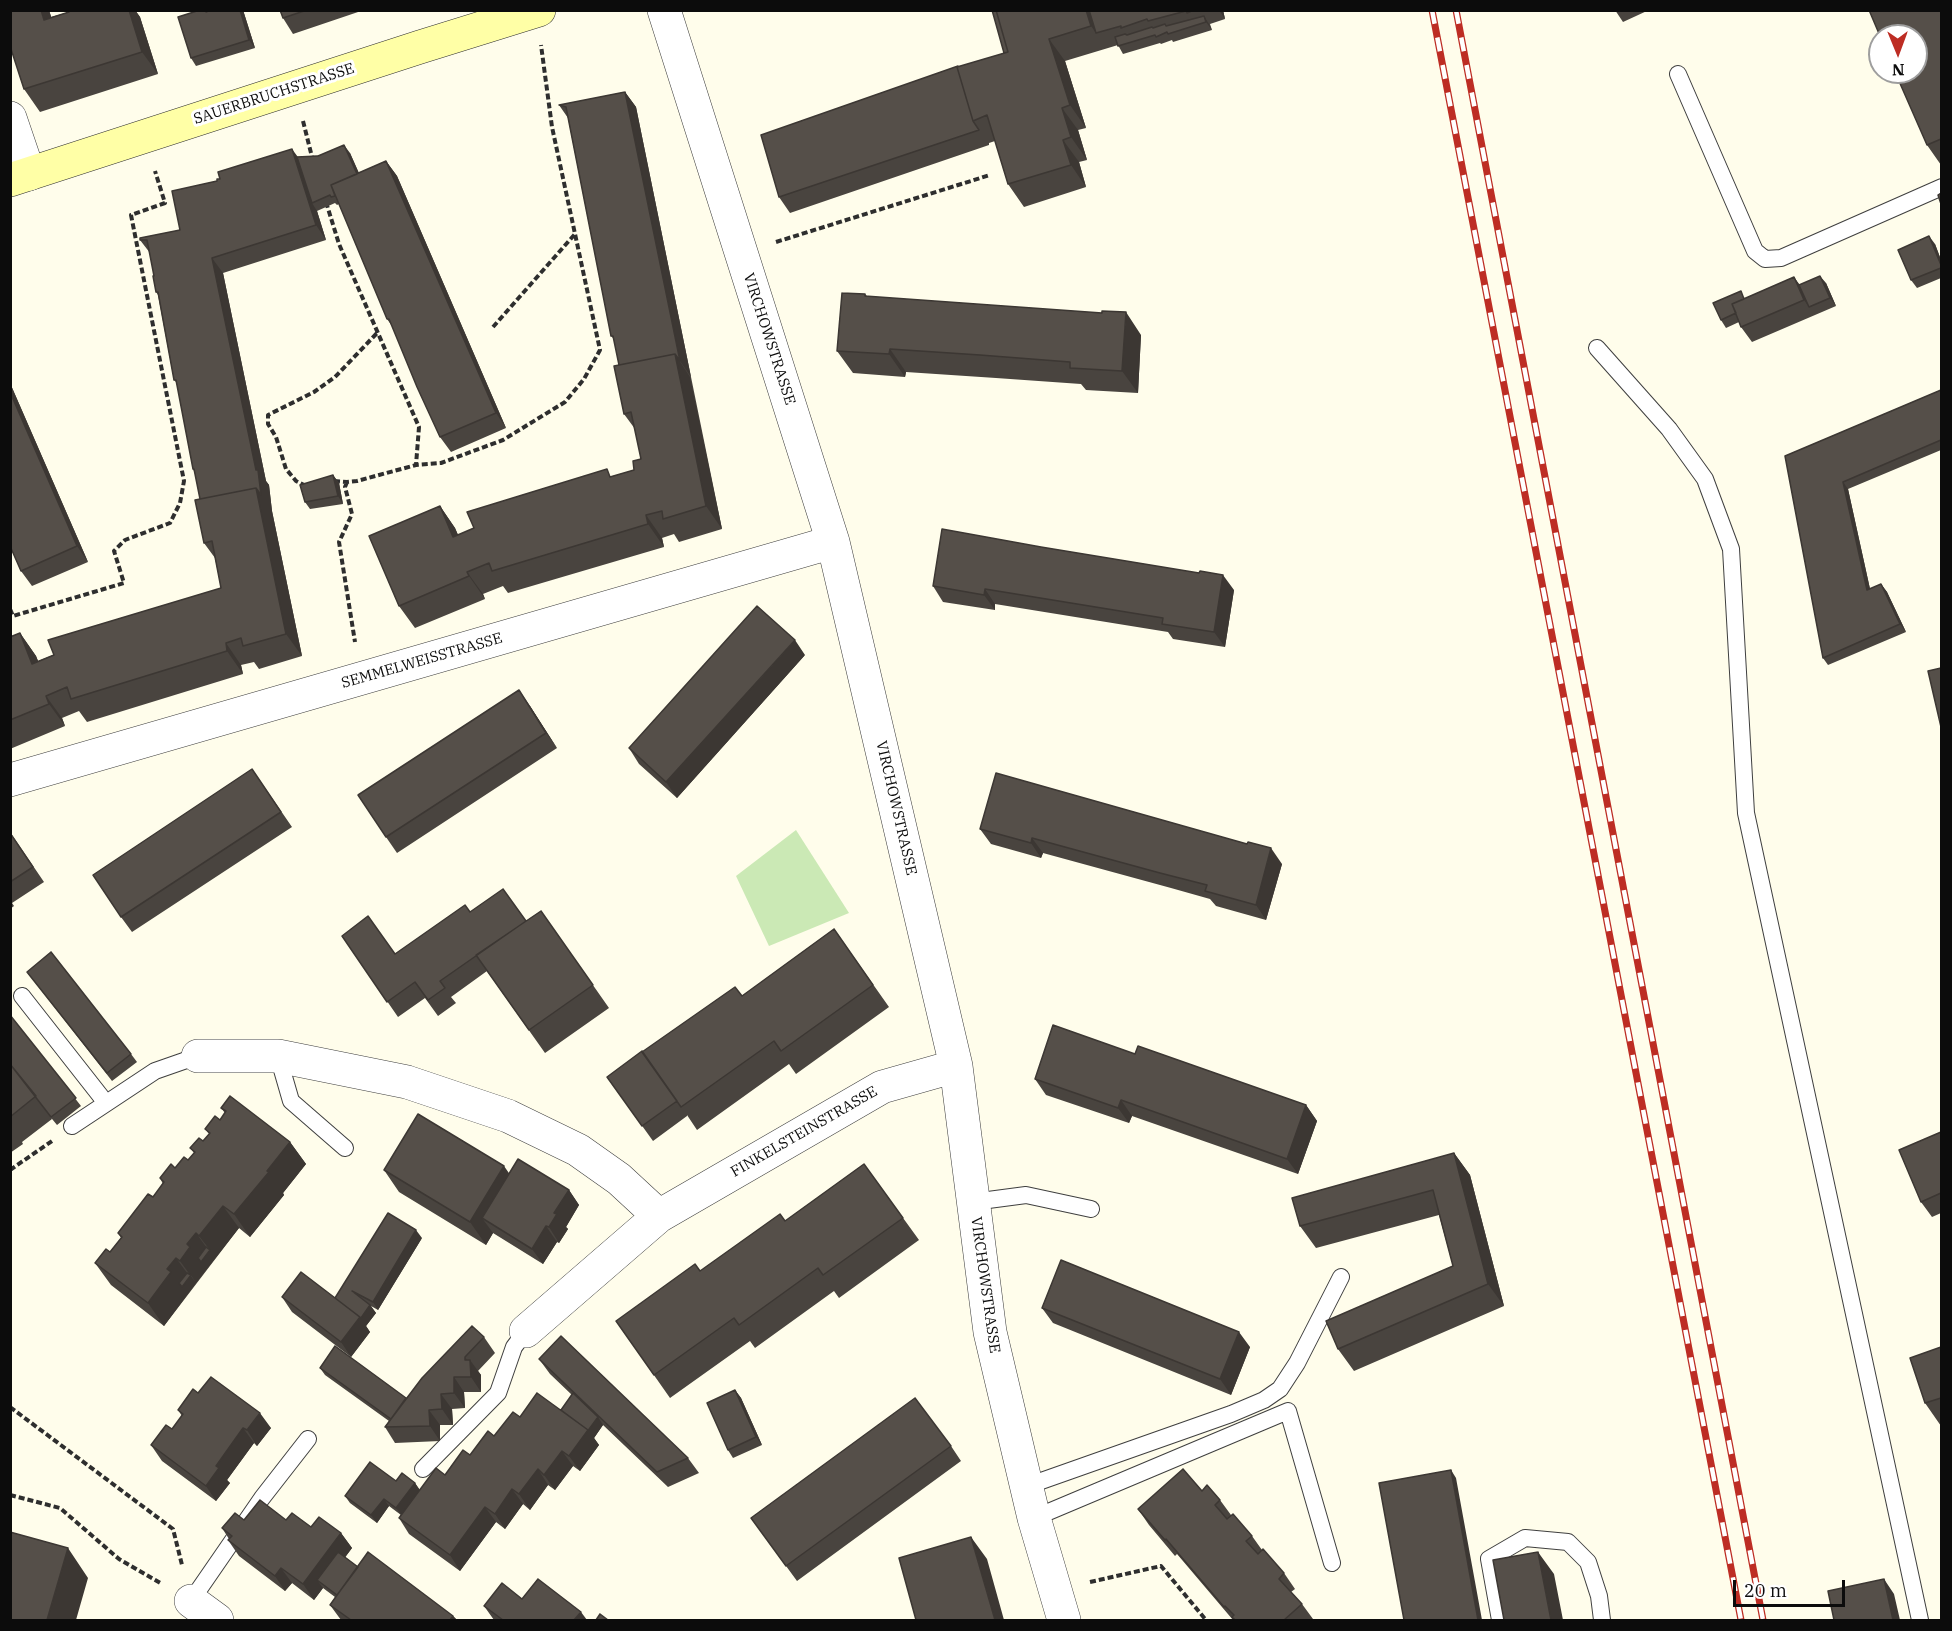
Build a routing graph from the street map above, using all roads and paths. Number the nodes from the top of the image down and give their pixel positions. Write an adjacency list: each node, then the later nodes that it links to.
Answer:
1 (664, 10): 13 (street, VIRCHOWSTRASSE)
2 (538, 11): 4 (street, SAUERBRUCHSTRASSE); 12 (path)
3 (1678, 74): 10 (lane)
4 (294, 89): 6 (street, SAUERBRUCHSTRASSE); 7 (path)
5 (10, 118): 9 (street)
6 (145, 136): 9 (street, SAUERBRUCHSTRASSE); 22 (path)
7 (315, 167)
8 (990, 175): 13 (path)
9 (20, 177)
10 (1941, 187)
11 (326, 200): 15 (path)
12 (575, 234): 14 (path); 17 (path)
13 (741, 252): 21 (street, VIRCHOWSTRASSE)
14 (493, 327)
15 (378, 332): 17 (path); 20 (path)
16 (1597, 348): 51 (lane)
17 (417, 465): 19 (path)
18 (326, 482): 19 (path)
19 (347, 482): 23 (path)
20 (316, 484)
21 (833, 542): 23 (street, SEMMELWEISSTRASSE); 28 (street, VIRCHOWSTRASSE)
22 (10, 609)
23 (361, 678): 24 (street, SEMMELWEISSTRASSE)
24 (10, 780)
25 (22, 996): 29 (lane)
26 (198, 1056): 27 (street); 29 (lane)
27 (278, 1056): 31 (lane); 35 (street)
28 (956, 1066): 33 (street, VIRCHOWSTRASSE); 35 (street, FINKELSTEINSTRASSE)
29 (106, 1103): 30 (lane)
30 (72, 1126): 32 (path)
31 (345, 1148)
32 (10, 1170)
33 (973, 1202): 34 (lane); 41 (street, VIRCHOWSTRASSE)
34 (1091, 1209)
35 (659, 1216): 37 (street, FINKELSTEINSTRASSE)
36 (1341, 1277): 41 (lane)
37 (526, 1331): 40 (lane)
38 (10, 1407): 45 (path)
39 (308, 1439): 45 (lane)
40 (423, 1469)
41 (1027, 1486): 43 (street, VIRCHOWSTRASSE)
42 (10, 1495): 45 (path)
43 (1034, 1518): 44 (lane); 46 (street, VIRCHOWSTRASSE)
44 (1332, 1563)
45 (191, 1601): 47 (street)
46 (1059, 1605): 48 (path)
47 (217, 1620)
48 (1206, 1620)
49 (1500, 1620): 50 (lane)
50 (1602, 1620)
51 (1920, 1620)

